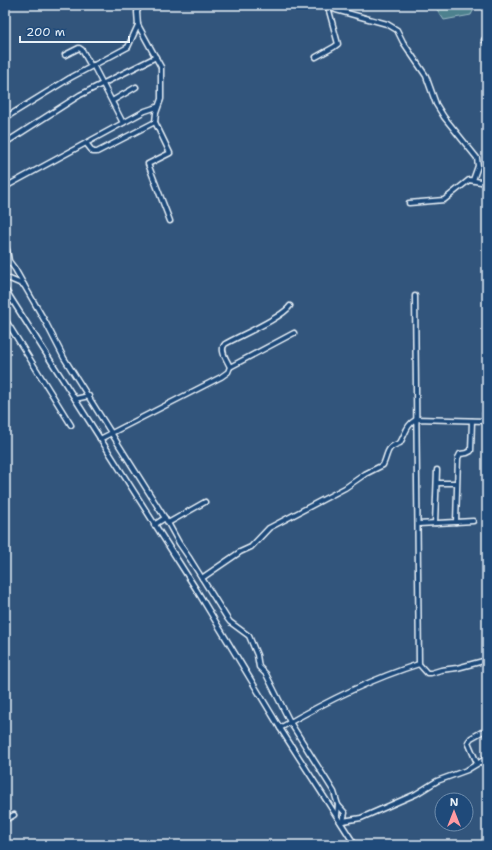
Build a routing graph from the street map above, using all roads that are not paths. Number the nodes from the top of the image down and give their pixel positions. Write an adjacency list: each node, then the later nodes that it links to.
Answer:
1 (140, 5): 3 (street)
2 (327, 6): 6 (street); 17 (street)
3 (138, 25): 5 (street); 7 (street)
4 (65, 55): 7 (street)
5 (156, 57): 8 (street); 11 (street)
6 (316, 57)
7 (92, 66): 8 (street); 12 (street)
8 (103, 83): 10 (street); 15 (street)
9 (136, 87): 10 (street)
10 (112, 101): 13 (street)
11 (157, 107): 13 (street); 14 (street)
12 (5, 118)
13 (123, 122): 16 (street)
14 (155, 122): 16 (street); 21 (street)
15 (5, 143)
16 (86, 143): 19 (street)
17 (473, 180): 18 (street); 20 (street)
18 (487, 183)
19 (5, 187)
20 (409, 203)
21 (170, 221)
22 (5, 245): 24 (street)
23 (5, 277): 24 (street)
24 (24, 285): 31 (street)
25 (5, 289): 32 (street)
26 (414, 296): 34 (street)
27 (290, 306): 30 (street)
28 (5, 319): 37 (street)
29 (294, 333): 30 (street)
30 (230, 367): 38 (street)
31 (89, 396): 32 (street); 38 (street)
32 (75, 399): 39 (street)
33 (487, 404): 36 (street)
34 (417, 419): 35 (street); 48 (street); 50 (street)
35 (472, 421): 36 (street); 42 (street)
36 (486, 421)
37 (71, 425)
38 (112, 433): 39 (street); 44 (street)
39 (100, 439): 49 (street)
40 (437, 470): 41 (street)
41 (437, 483): 42 (street); 47 (street)
42 (456, 483): 46 (street)
43 (205, 502): 44 (street)
44 (167, 520): 49 (street); 50 (street)
45 (473, 520): 46 (street)
46 (456, 522): 47 (street)
47 (435, 523): 48 (street)
48 (418, 524): 52 (street)
49 (154, 525): 54 (street)
50 (202, 578): 53 (street)
51 (487, 660): 52 (street)
52 (419, 664): 53 (street)
53 (290, 722): 54 (street); 58 (street)
54 (280, 728): 60 (street)
55 (487, 729): 57 (street)
56 (487, 758): 57 (street)
57 (478, 763): 62 (street)
58 (338, 806): 60 (street); 62 (street)
59 (14, 815): 61 (street)
60 (336, 816): 62 (street)
61 (5, 820)
62 (342, 822): 63 (street)
63 (355, 845)

